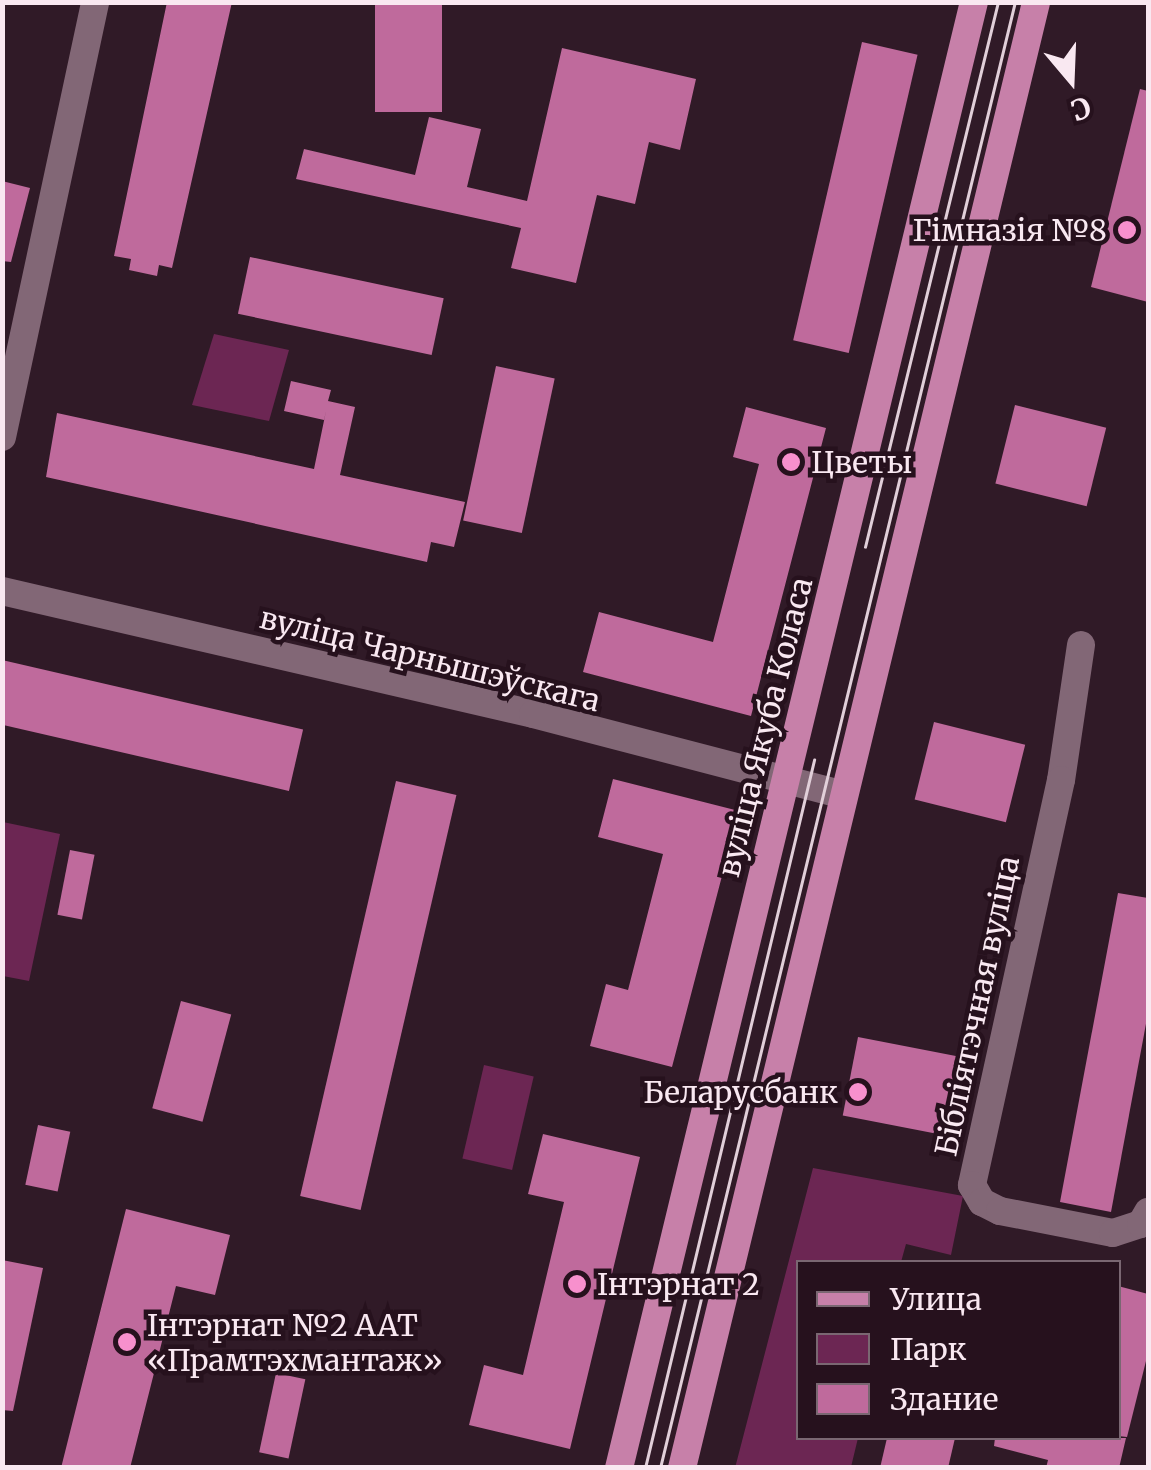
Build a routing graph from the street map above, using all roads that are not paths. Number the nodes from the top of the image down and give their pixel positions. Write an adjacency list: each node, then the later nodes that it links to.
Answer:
1 (95, 2): 4 (street)
2 (974, 2): 7 (main road, вуліца Якуба Коласа)
3 (1036, 2): 8 (main road)
4 (2, 437)
5 (2, 592): 7 (street, вуліца Чарнышэўскага)
6 (1080, 645): 9 (street, Бібліятэчная вуліца)
7 (785, 780): 8 (street, вуліца Чарнышэўскага); 10 (main road, вуліца Якуба Коласа)
8 (841, 794): 11 (main road)
9 (1148, 1212)
10 (619, 1468)
11 (682, 1468)

